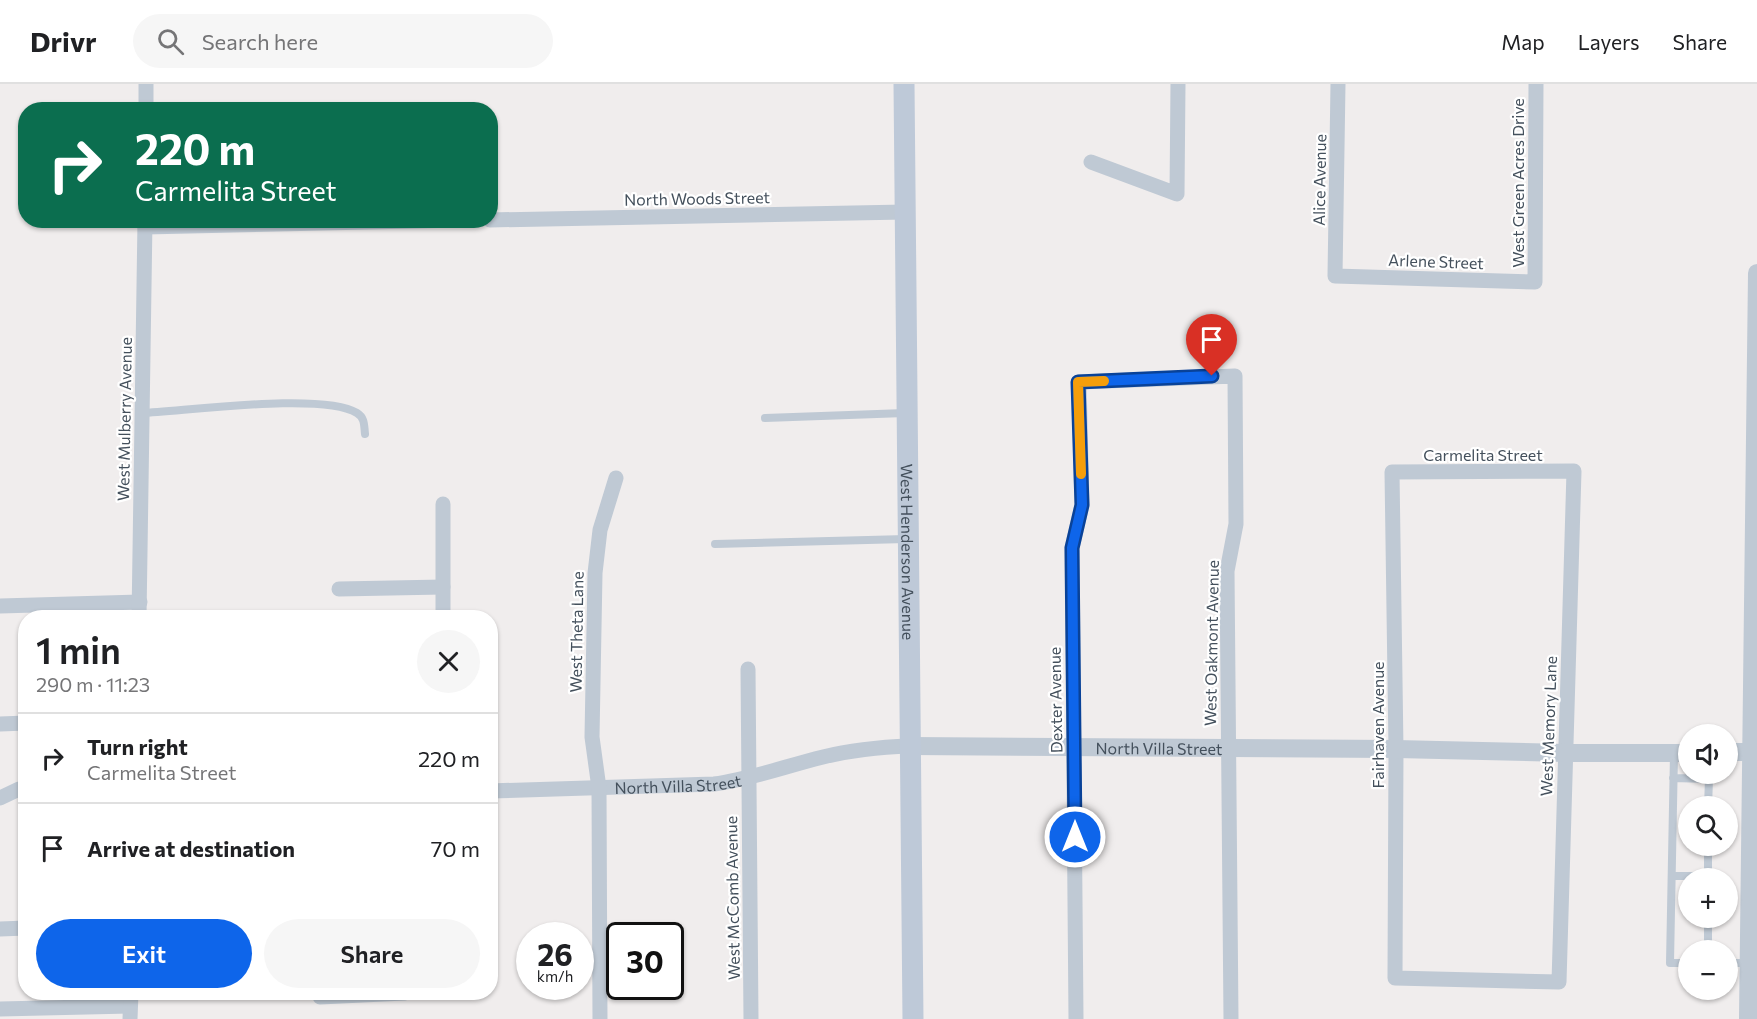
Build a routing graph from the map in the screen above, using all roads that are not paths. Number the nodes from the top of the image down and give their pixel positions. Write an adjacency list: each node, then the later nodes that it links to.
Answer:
1 (146, 84): 6 (street)
2 (904, 84): 8 (main road, West Henderson Avenue)
3 (1178, 84): 7 (street)
4 (1338, 84): 12 (street, Alice Avenue)
5 (1536, 84): 13 (street, West Green Acres Drive)
6 (146, 102)
7 (1091, 162)
8 (904, 212): 9 (street, North Woods Street); 16 (main road, West Henderson Avenue)
9 (498, 220)
10 (145, 228): 15 (street, West Mulberry Avenue)
11 (1757, 273): 39 (street)
12 (1335, 276): 13 (street, Arlene Street)
13 (1535, 282)
14 (1078, 382): 35 (street, Dexter Avenue); 36 (street, West Oakmont Avenue)
15 (142, 413): 18 (lane); 27 (street, West Mulberry Avenue)
16 (907, 413): 17 (lane); 23 (main road, West Henderson Avenue)
17 (765, 418)
18 (365, 434)
19 (1574, 471): 20 (street, Carmelita Street); 40 (street, West Memory Lane)
20 (1392, 472): 37 (street, Fairhaven Avenue)
21 (616, 478): 45 (street, West Theta Lane)
22 (443, 504): 25 (street)
23 (908, 539): 24 (lane); 34 (main road, West Henderson Avenue)
24 (715, 544)
25 (443, 587): 26 (street); 30 (street)
26 (339, 589)
27 (140, 602): 28 (street); 29 (street, West Mulberry Avenue)
28 (0, 606)
29 (140, 610)
30 (443, 610)
31 (748, 669): 43 (street, West McComb Avenue)
32 (18, 723): 33 (street)
33 (0, 724)
34 (910, 746): 35 (street, North Villa Street); 43 (street, North Villa Street); 62 (main road, West Henderson Avenue)
35 (1074, 746): 36 (street, North Villa Street); 63 (street, Dexter Avenue)
36 (1228, 749): 37 (street, North Villa Street); 64 (street, West Oakmont Avenue)
37 (1396, 749): 40 (street, North Villa Street); 57 (street, Fairhaven Avenue)
38 (1738, 752): 39 (street)
39 (1754, 752): 56 (street)
40 (1565, 753): 41 (street, North Villa Street); 57 (street, West Memory Lane)
41 (1678, 753)
42 (1678, 762): 44 (lane)
43 (749, 778): 45 (street, North Villa Street); 61 (street, West McComb Avenue)
44 (1673, 778): 48 (lane); 50 (lane)
45 (599, 788): 47 (street, North Villa Street); 60 (street, West Theta Lane)
46 (18, 789): 49 (street)
47 (498, 791)
48 (1708, 796)
49 (0, 798)
50 (1672, 876): 51 (lane); 54 (lane)
51 (1678, 876)
52 (18, 928): 53 (street)
53 (0, 929)
54 (1678, 963)
55 (1738, 963): 56 (lane)
56 (1749, 963): 65 (street)
57 (1559, 982)
58 (130, 1006): 59 (street)
59 (0, 1009)
60 (600, 1019)
61 (752, 1019)
62 (913, 1019)
63 (1076, 1019)
64 (1231, 1019)
65 (1748, 1019)

